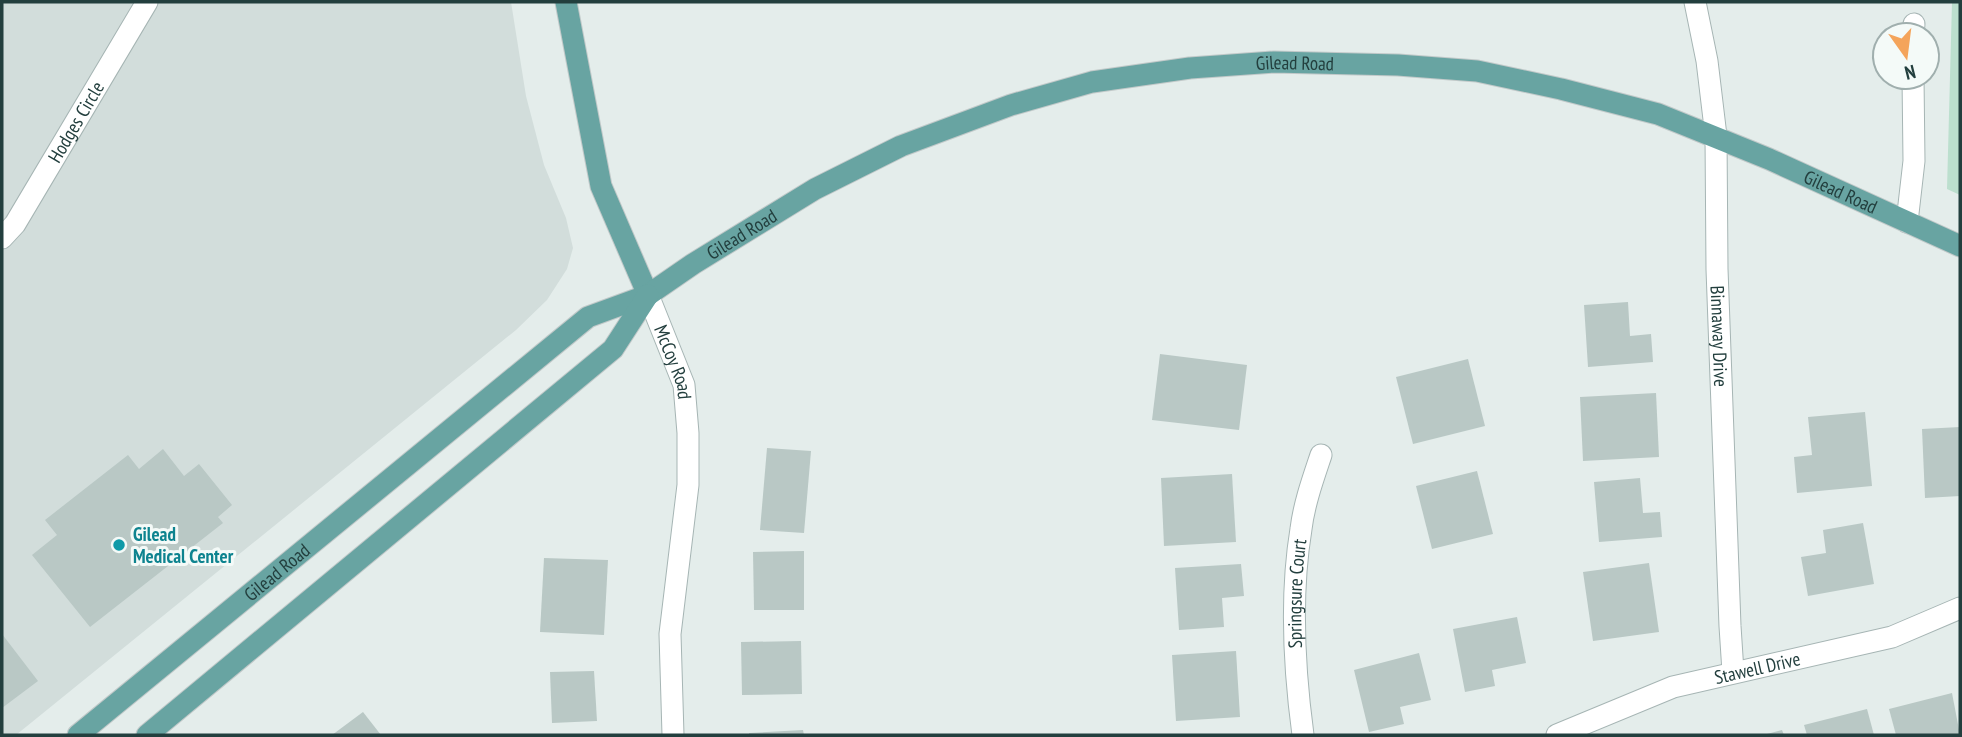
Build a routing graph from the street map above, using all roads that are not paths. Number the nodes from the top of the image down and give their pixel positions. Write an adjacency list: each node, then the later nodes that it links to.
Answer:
1 (147, 2): 7 (street, Hodges Circle)
2 (566, 2): 9 (main road, McCoy Road)
3 (1695, 2): 5 (street, Binnaway Drive)
4 (1913, 91): 6 (street)
5 (1716, 136): 6 (main road, Gilead Road); 9 (main road, Gilead Road); 12 (street, Binnaway Drive)
6 (1907, 222): 8 (main road, Gilead Road)
7 (2, 238)
8 (1960, 246)
9 (648, 295): 13 (main road, Gilead Road); 14 (main road, Gilead Road); 15 (street, McCoy Road)
10 (1321, 455): 16 (street, Springsure Court)
11 (1960, 608): 12 (street, Stawell Drive)
12 (1733, 672): 17 (street, Stawell Drive)
13 (78, 735)
14 (147, 735)
15 (673, 735)
16 (1303, 735)
17 (1557, 735)

